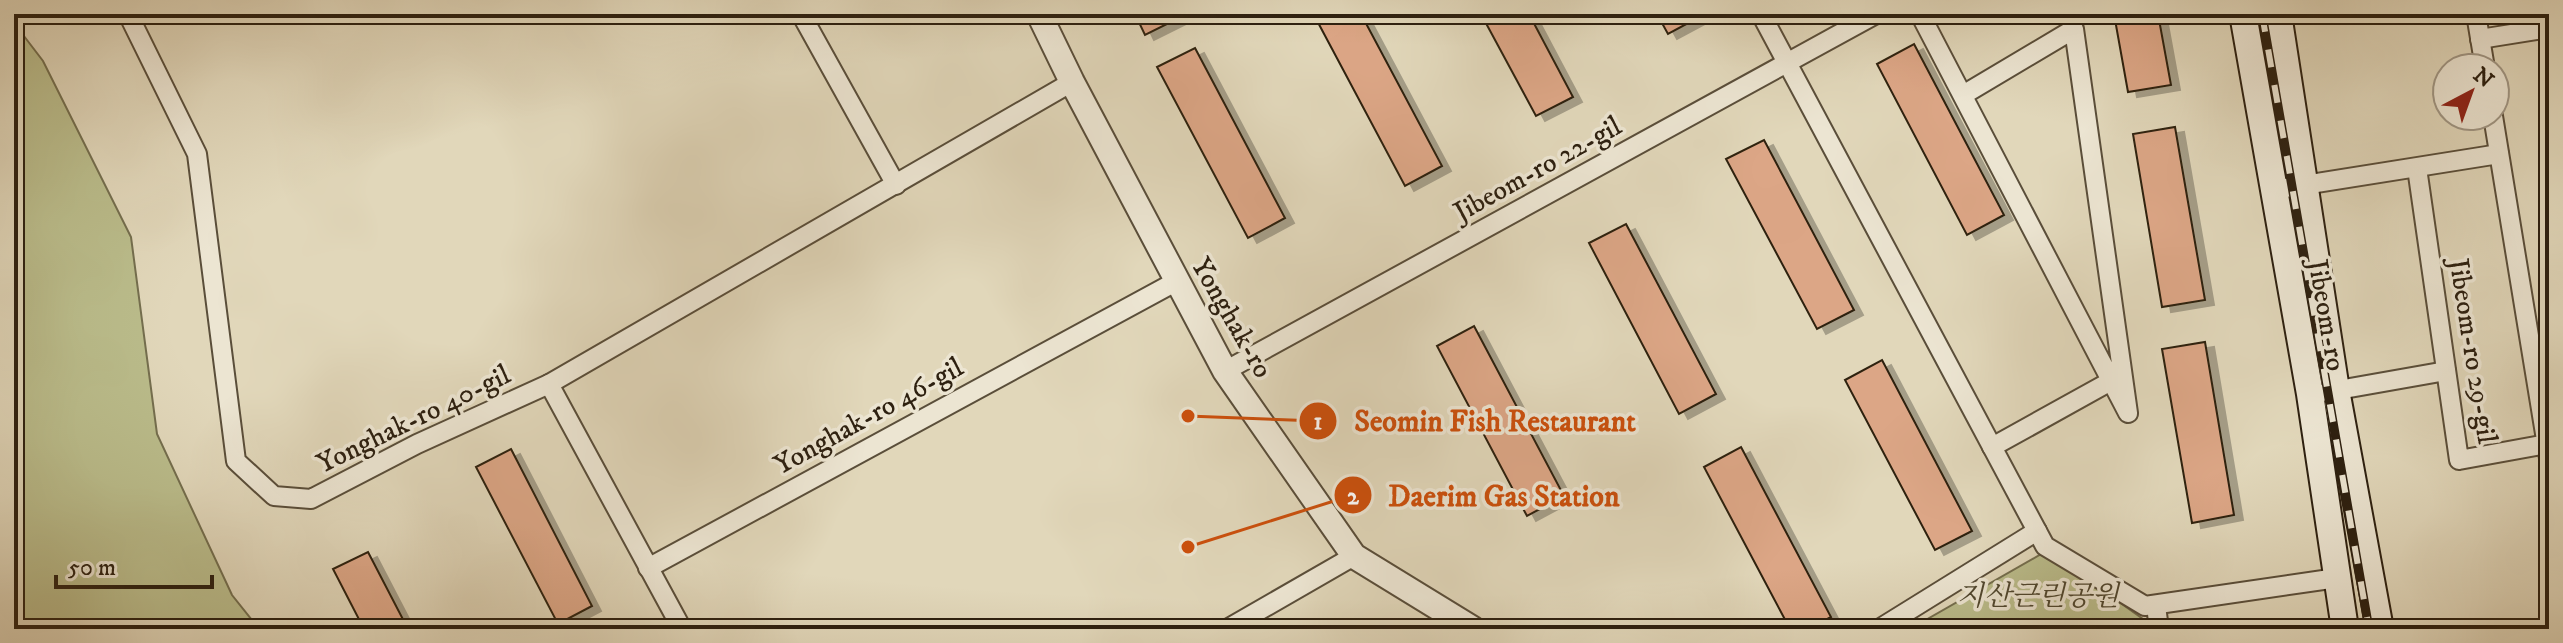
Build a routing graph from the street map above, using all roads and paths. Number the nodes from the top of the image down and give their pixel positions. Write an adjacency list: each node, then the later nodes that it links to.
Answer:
1 (128, 14): 26 (street, Yonghak-ro 40-gil)
2 (1039, 14): 14 (street, Yonghak-ro)
3 (1761, 14): 13 (street)
4 (1876, 14): 13 (street, Jibeom-ro 22-gil)
5 (1920, 14): 15 (street)
6 (2243, 14): 21 (main road, Jibeom-ro)
7 (2278, 14): 20 (main road)
8 (2476, 14): 11 (street)
9 (804, 15): 19 (street)
10 (2549, 28): 11 (street)
11 (2480, 39): 12 (street)
12 (2482, 52)
13 (1787, 63): 23 (street, Jibeom-ro 22-gil); 29 (street)
14 (1072, 82): 19 (street, Yonghak-ro 40-gil); 22 (street, Yonghak-ro)
15 (1963, 95): 25 (street); 25 (street)
16 (2496, 132): 17 (street)
17 (2499, 154): 18 (street); 30 (street)
18 (2417, 168): 20 (street); 24 (street, Jibeom-ro 29-gil)
19 (896, 185): 26 (street, Yonghak-ro 40-gil)
20 (2306, 185): 21 (street); 27 (main road)
21 (2273, 190): 28 (main road, Jibeom-ro)
22 (1177, 281): 23 (street, Yonghak-ro); 33 (street, Yonghak-ro 46-gil)
23 (1225, 371): 32 (street, Yonghak-ro)
24 (2446, 371): 27 (street); 30 (street, Jibeom-ro 29-gil)
25 (2111, 381): 29 (street)
26 (549, 384): 33 (street)
27 (2336, 390): 28 (street); 42 (main road)
28 (2310, 394): 34 (main road, Jibeom-ro)
29 (1992, 447): 31 (street)
30 (2548, 451)
31 (2037, 531): 35 (street); 39 (street)
32 (1354, 556): 37 (street); 38 (street, Yonghak-ro)
33 (648, 568): 36 (street)
34 (2337, 578): 35 (street); 41 (main road, Jibeom-ro)
35 (2156, 606): 40 (street)
36 (682, 629)
37 (1227, 629)
38 (1473, 629)
39 (1879, 629)
40 (2159, 629)
41 (2345, 629)
42 (2380, 629)

